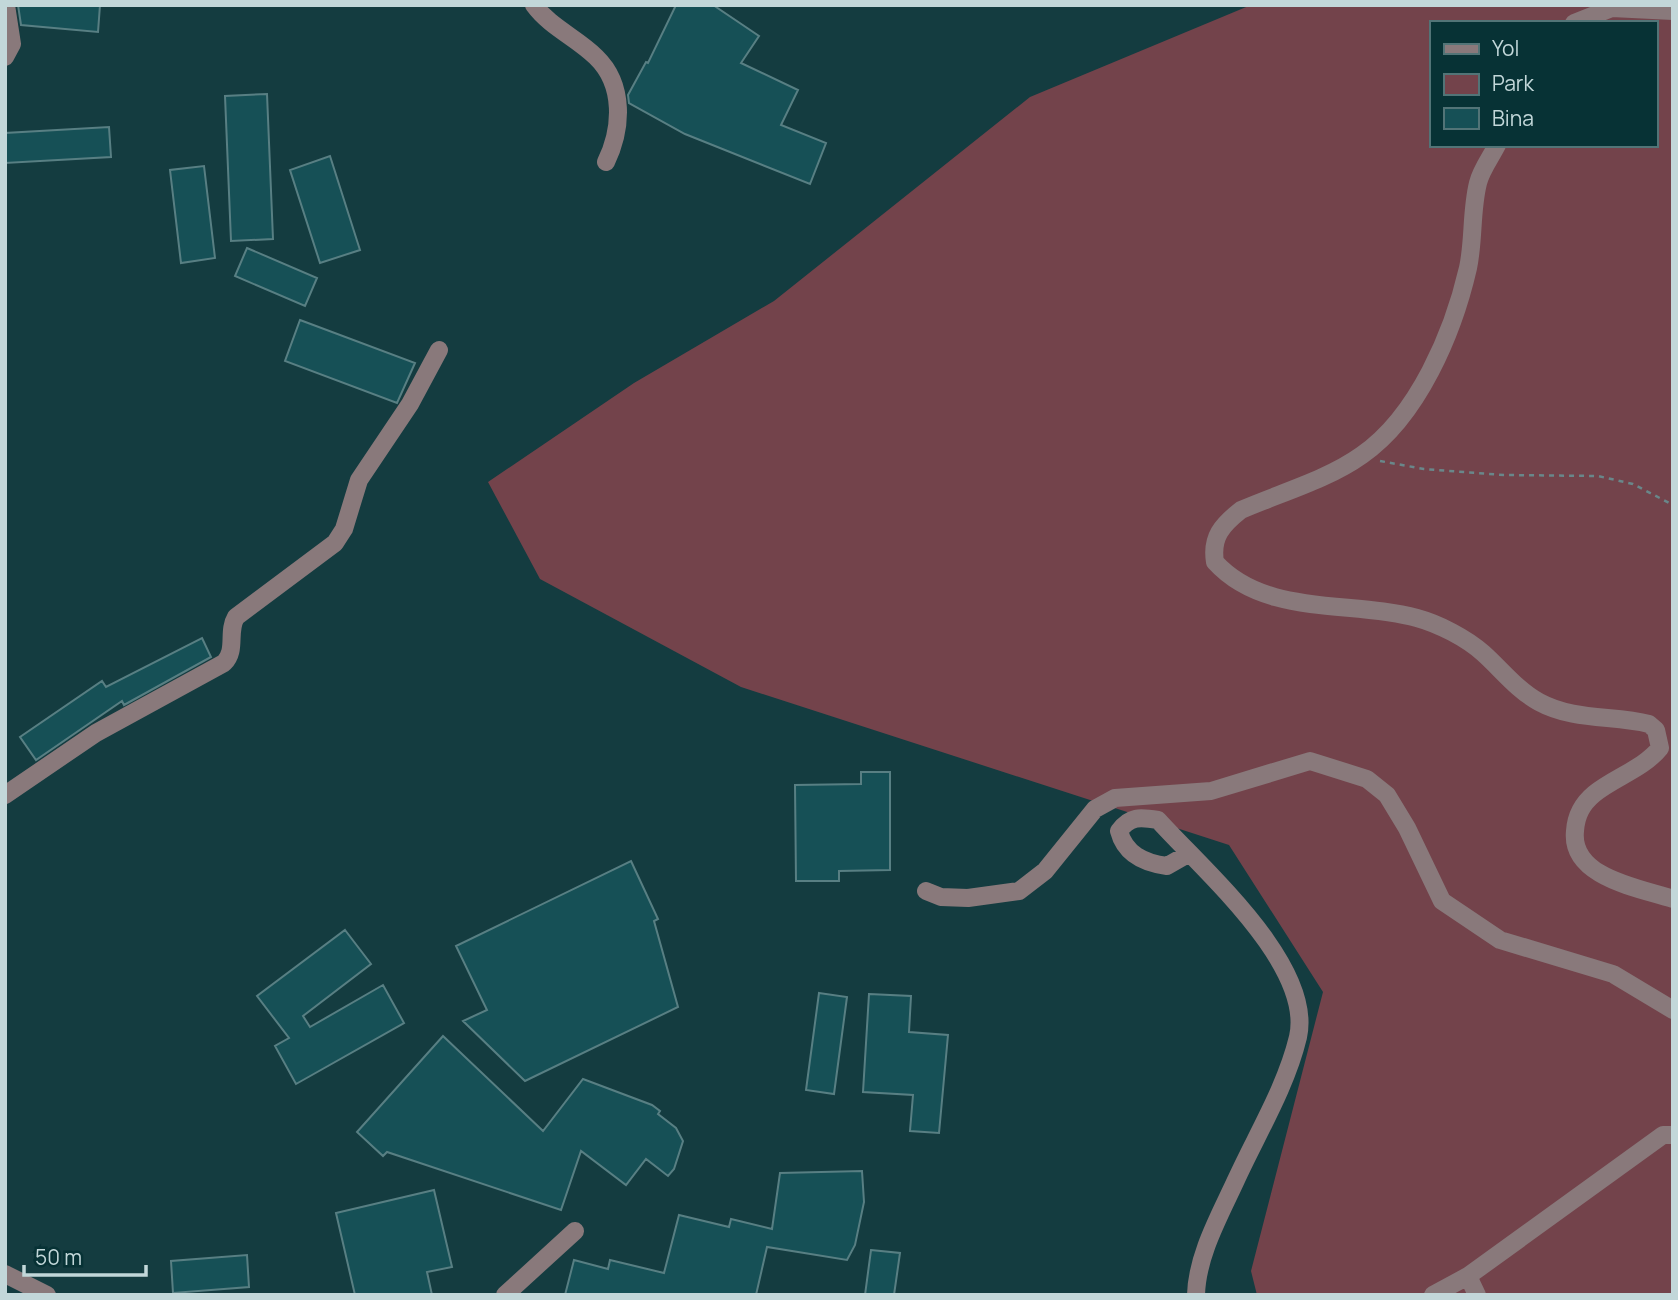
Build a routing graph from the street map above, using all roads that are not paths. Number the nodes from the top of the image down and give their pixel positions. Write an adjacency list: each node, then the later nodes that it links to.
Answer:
1 (6, 5): 5 (street)
2 (534, 5): 7 (street)
3 (1673, 11): 4 (street)
4 (1579, 21)
5 (5, 57)
6 (1496, 147): 12 (street)
7 (606, 162)
8 (439, 350): 9 (street)
9 (5, 795)
10 (1188, 854): 20 (street)
11 (926, 891): 13 (street)
12 (1673, 898)
13 (1673, 1010)
14 (1670, 1131): 17 (street)
15 (575, 1231): 19 (street)
16 (5, 1274): 18 (street)
17 (1468, 1276): 21 (street); 22 (street)
18 (47, 1295)
19 (505, 1295)
20 (1196, 1295)
21 (1433, 1295)
22 (1477, 1295)

